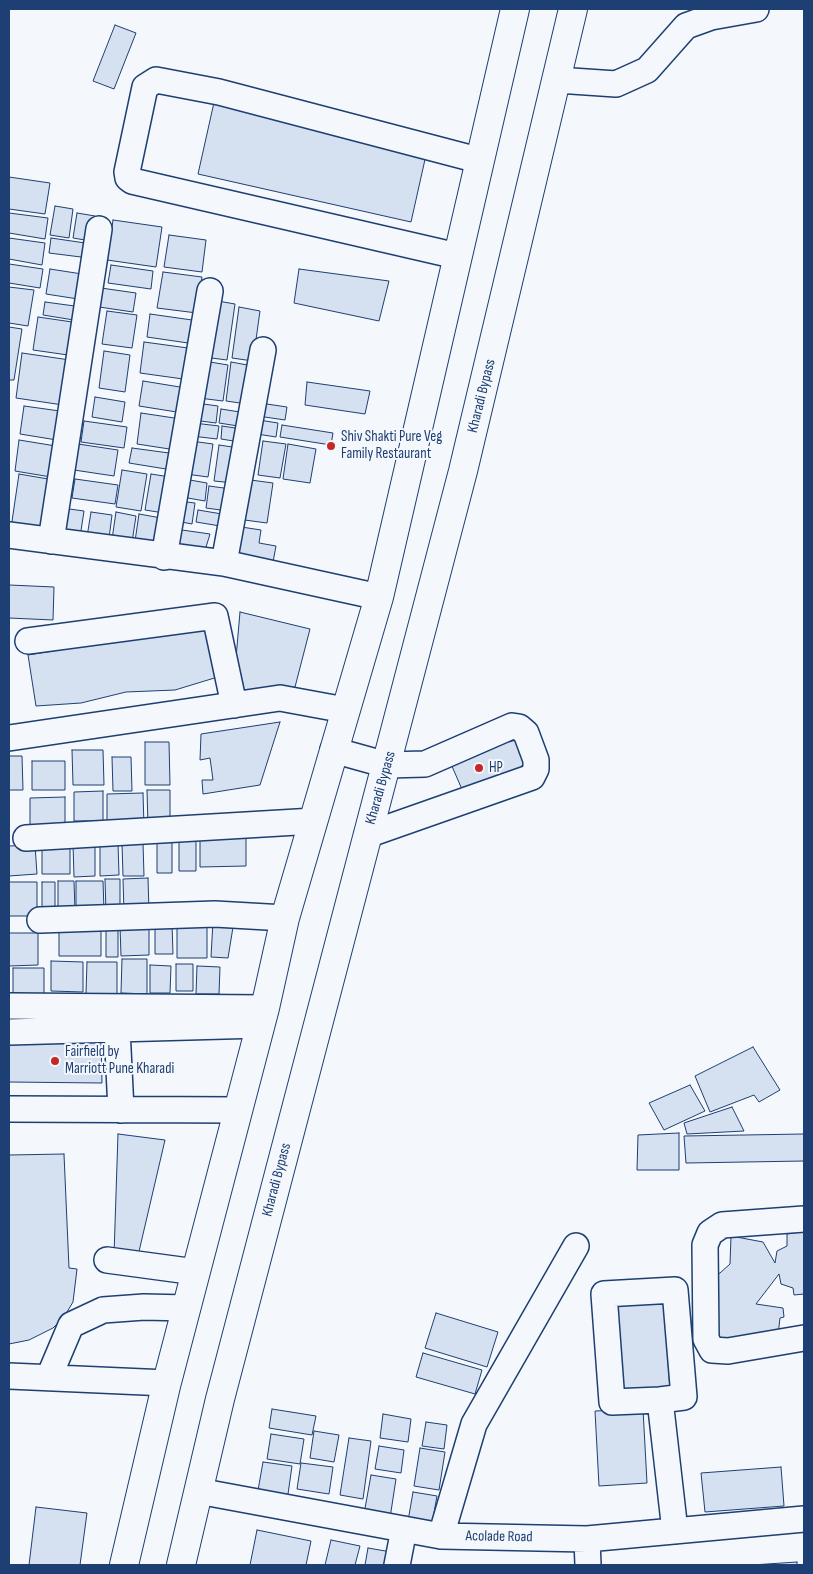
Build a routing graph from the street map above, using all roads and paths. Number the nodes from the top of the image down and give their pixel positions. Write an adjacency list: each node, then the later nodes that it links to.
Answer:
1 (515, 9): 5 (highway)
2 (573, 9): 4 (highway, Kharadi Bypass)
3 (756, 9): 4 (street)
4 (556, 80): 20 (highway, Kharadi Bypass)
5 (478, 160): 7 (highway); 7 (street)
6 (99, 229): 11 (street)
7 (457, 256): 14 (highway)
8 (210, 290): 12 (street)
9 (263, 350): 13 (street)
10 (9, 535): 11 (street)
11 (50, 541): 12 (street)
12 (164, 557): 13 (street)
13 (224, 563): 14 (street)
14 (379, 597): 17 (highway)
15 (28, 641): 16 (street)
16 (234, 705): 17 (street); 18 (street)
17 (345, 710): 19 (highway)
18 (9, 738)
19 (333, 750): 20 (street); 21 (highway)
20 (387, 765): 22 (highway, Kharadi Bypass); 22 (street)
21 (314, 821): 23 (street); 24 (highway)
22 (367, 835): 43 (highway, Kharadi Bypass)
23 (26, 838)
24 (285, 918): 25 (street); 27 (highway)
25 (40, 920)
26 (9, 1006): 27 (street)
27 (263, 1017): 28 (street); 32 (highway)
28 (117, 1029): 29 (street); 31 (street)
29 (9, 1032)
30 (9, 1109): 31 (street)
31 (121, 1110): 32 (street)
32 (238, 1110): 36 (highway)
33 (804, 1219): 38 (street)
34 (576, 1246): 47 (street)
35 (107, 1260): 36 (street)
36 (196, 1272): 37 (highway)
37 (187, 1308): 40 (street); 41 (highway)
38 (804, 1338)
39 (9, 1376): 40 (street)
40 (49, 1377): 41 (street)
41 (167, 1383): 49 (highway)
42 (660, 1400): 42 (street); 46 (street)
43 (198, 1491): 45 (street, Acolade Road); 50 (highway, Kharadi Bypass)
44 (804, 1519): 46 (street, Acolade Road)
45 (404, 1529): 47 (street, Acolade Road); 51 (street)
46 (675, 1531): 48 (street, Acolade Road)
47 (441, 1536): 48 (street, Acolade Road)
48 (588, 1539): 52 (street)
49 (124, 1565)
50 (181, 1565)
51 (397, 1565)
52 (588, 1565)

